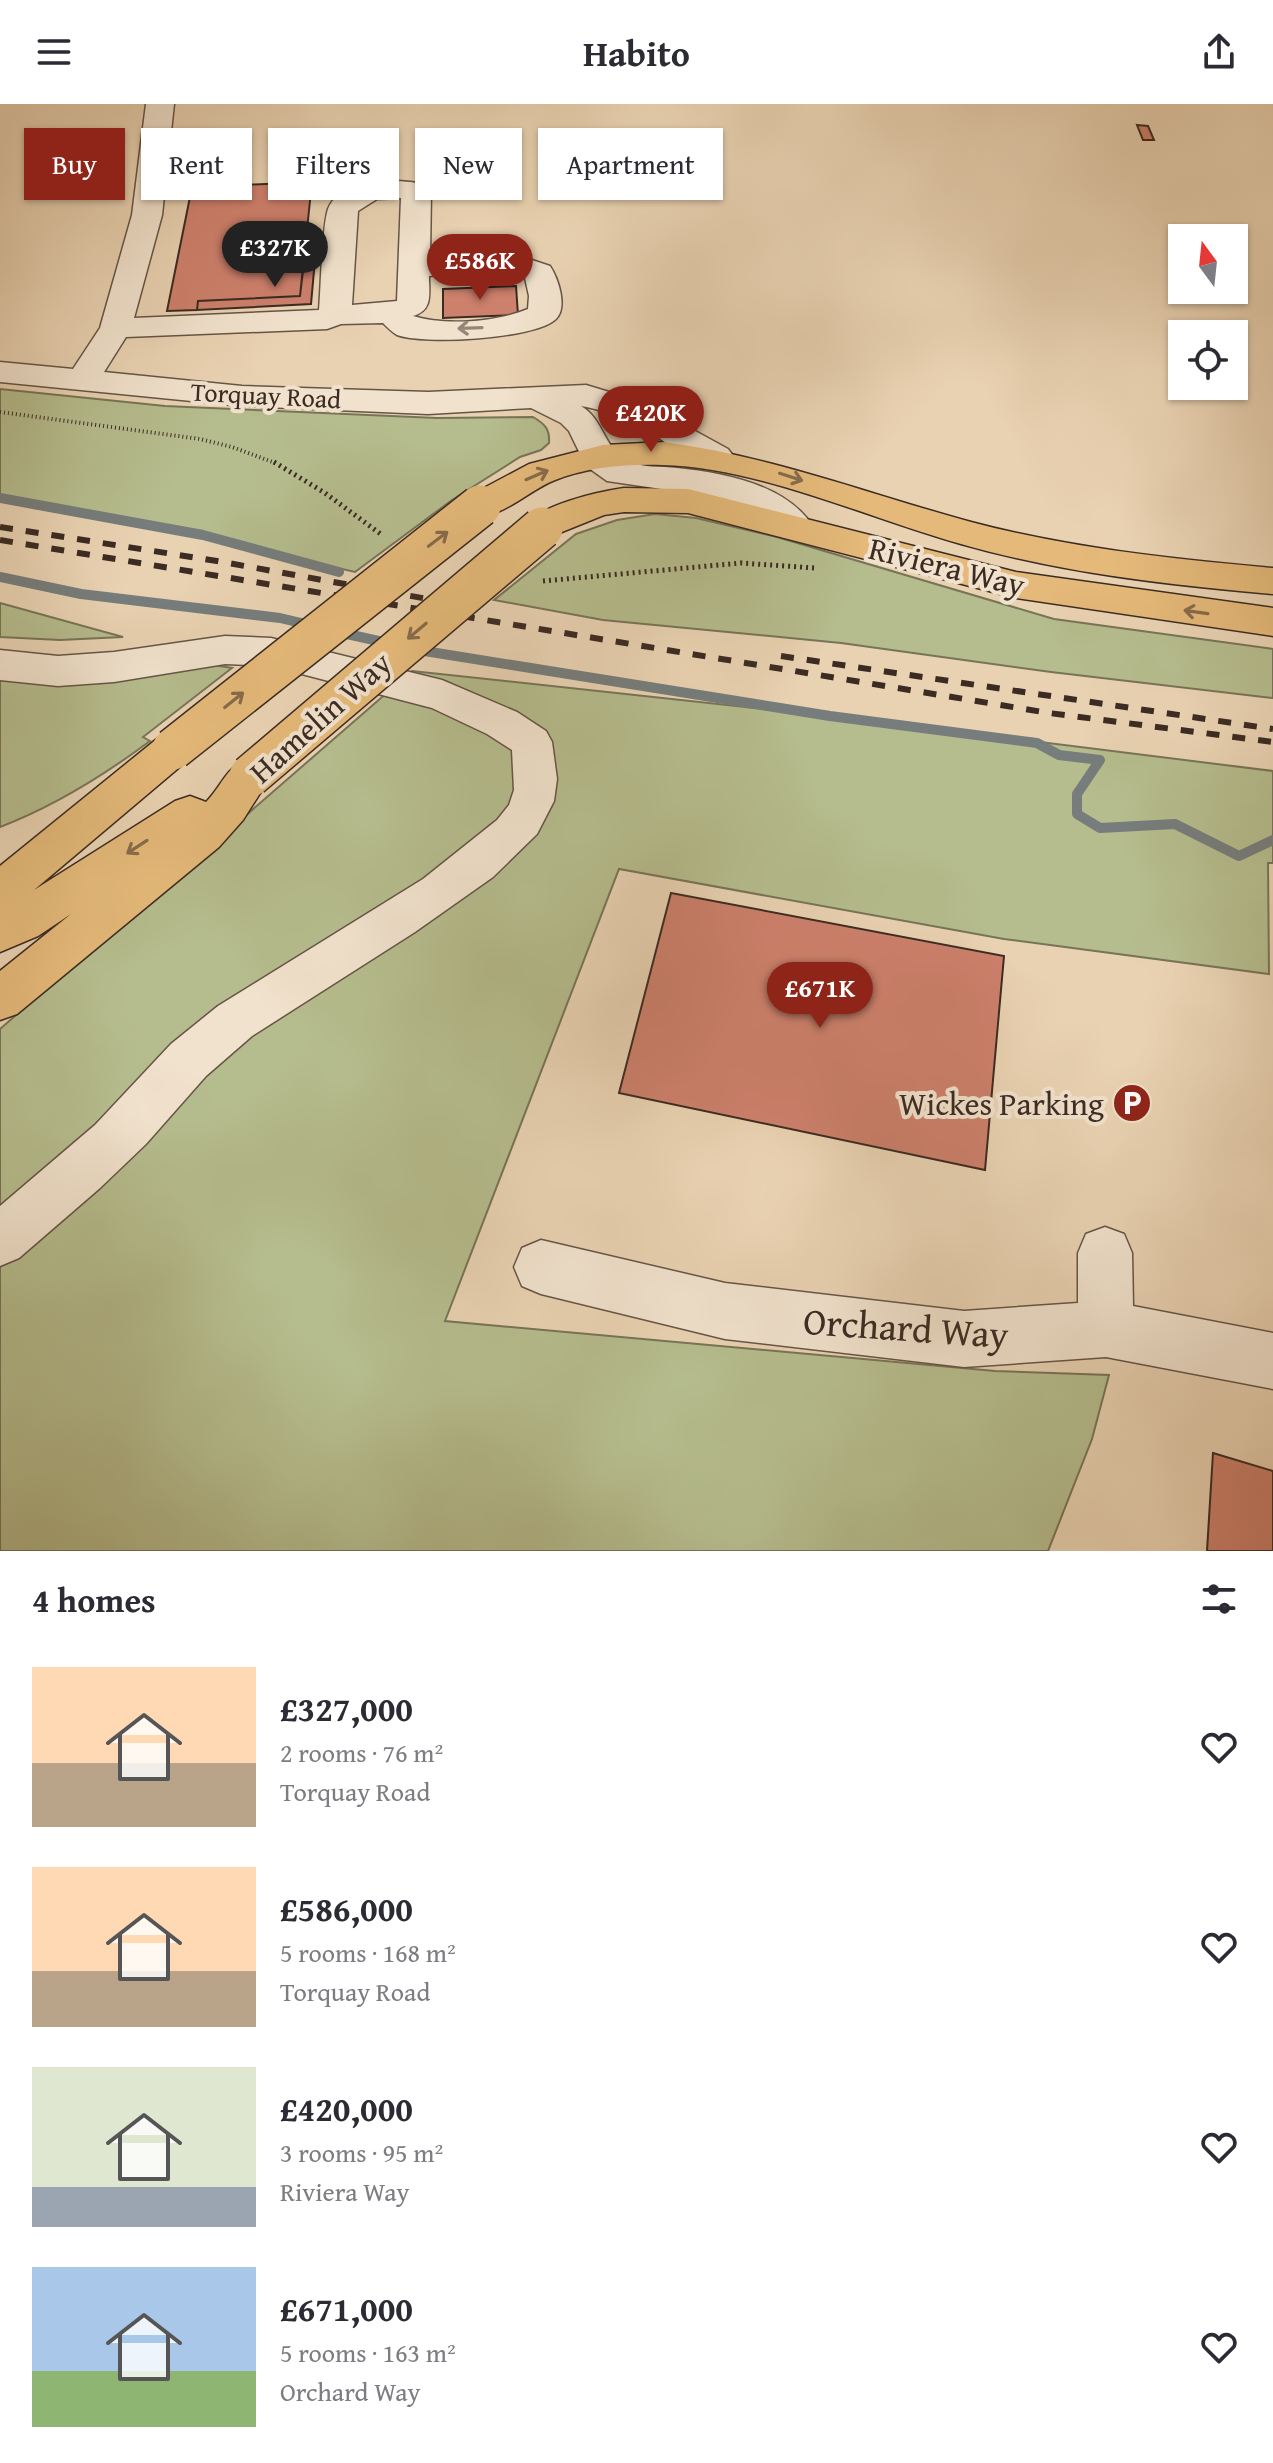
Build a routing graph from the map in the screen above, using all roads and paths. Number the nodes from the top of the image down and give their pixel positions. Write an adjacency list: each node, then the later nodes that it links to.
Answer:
1 (160, 104): 5 (street)
2 (413, 269): 3 (street); 3 (street, one-way to 3); 4 (street)
3 (391, 313): 4 (street)
4 (335, 315): 5 (street)
5 (116, 328): 7 (street)
6 (0, 372): 7 (street, Torquay Road)
7 (81, 382): 8 (street, Torquay Road)
8 (533, 397): 9 (street, Torquay Road); 11 (street, Torquay Road)
9 (607, 402): 10 (street, Torquay Road); 12 (street)
10 (716, 457): 12 (main road, Riviera Way); 13 (main road, Riviera Way, one-way to 13)
11 (599, 458): 12 (street); 17 (main road, Hamelin Way, one-way to 11, bridge)
12 (631, 477): 14 (main road, Riviera Way, one-way to 12); 16 (main road, Hamelin Way, one-way to 16, bridge)
13 (1273, 581)
14 (1273, 622)
15 (0, 665): 22 (street)
16 (250, 776): 20 (main road, one-way to 20); 21 (main road, Hamelin Way)
17 (73, 829): 18 (main road); 19 (main road, Hamelin Way)
18 (0, 857)
19 (0, 893)
20 (0, 932)
21 (0, 999)
22 (0, 1240)
23 (1105, 1253): 25 (street)
24 (541, 1267): 25 (street, Orchard Way)
25 (1106, 1329): 26 (street, Orchard Way)
26 (1273, 1361)

